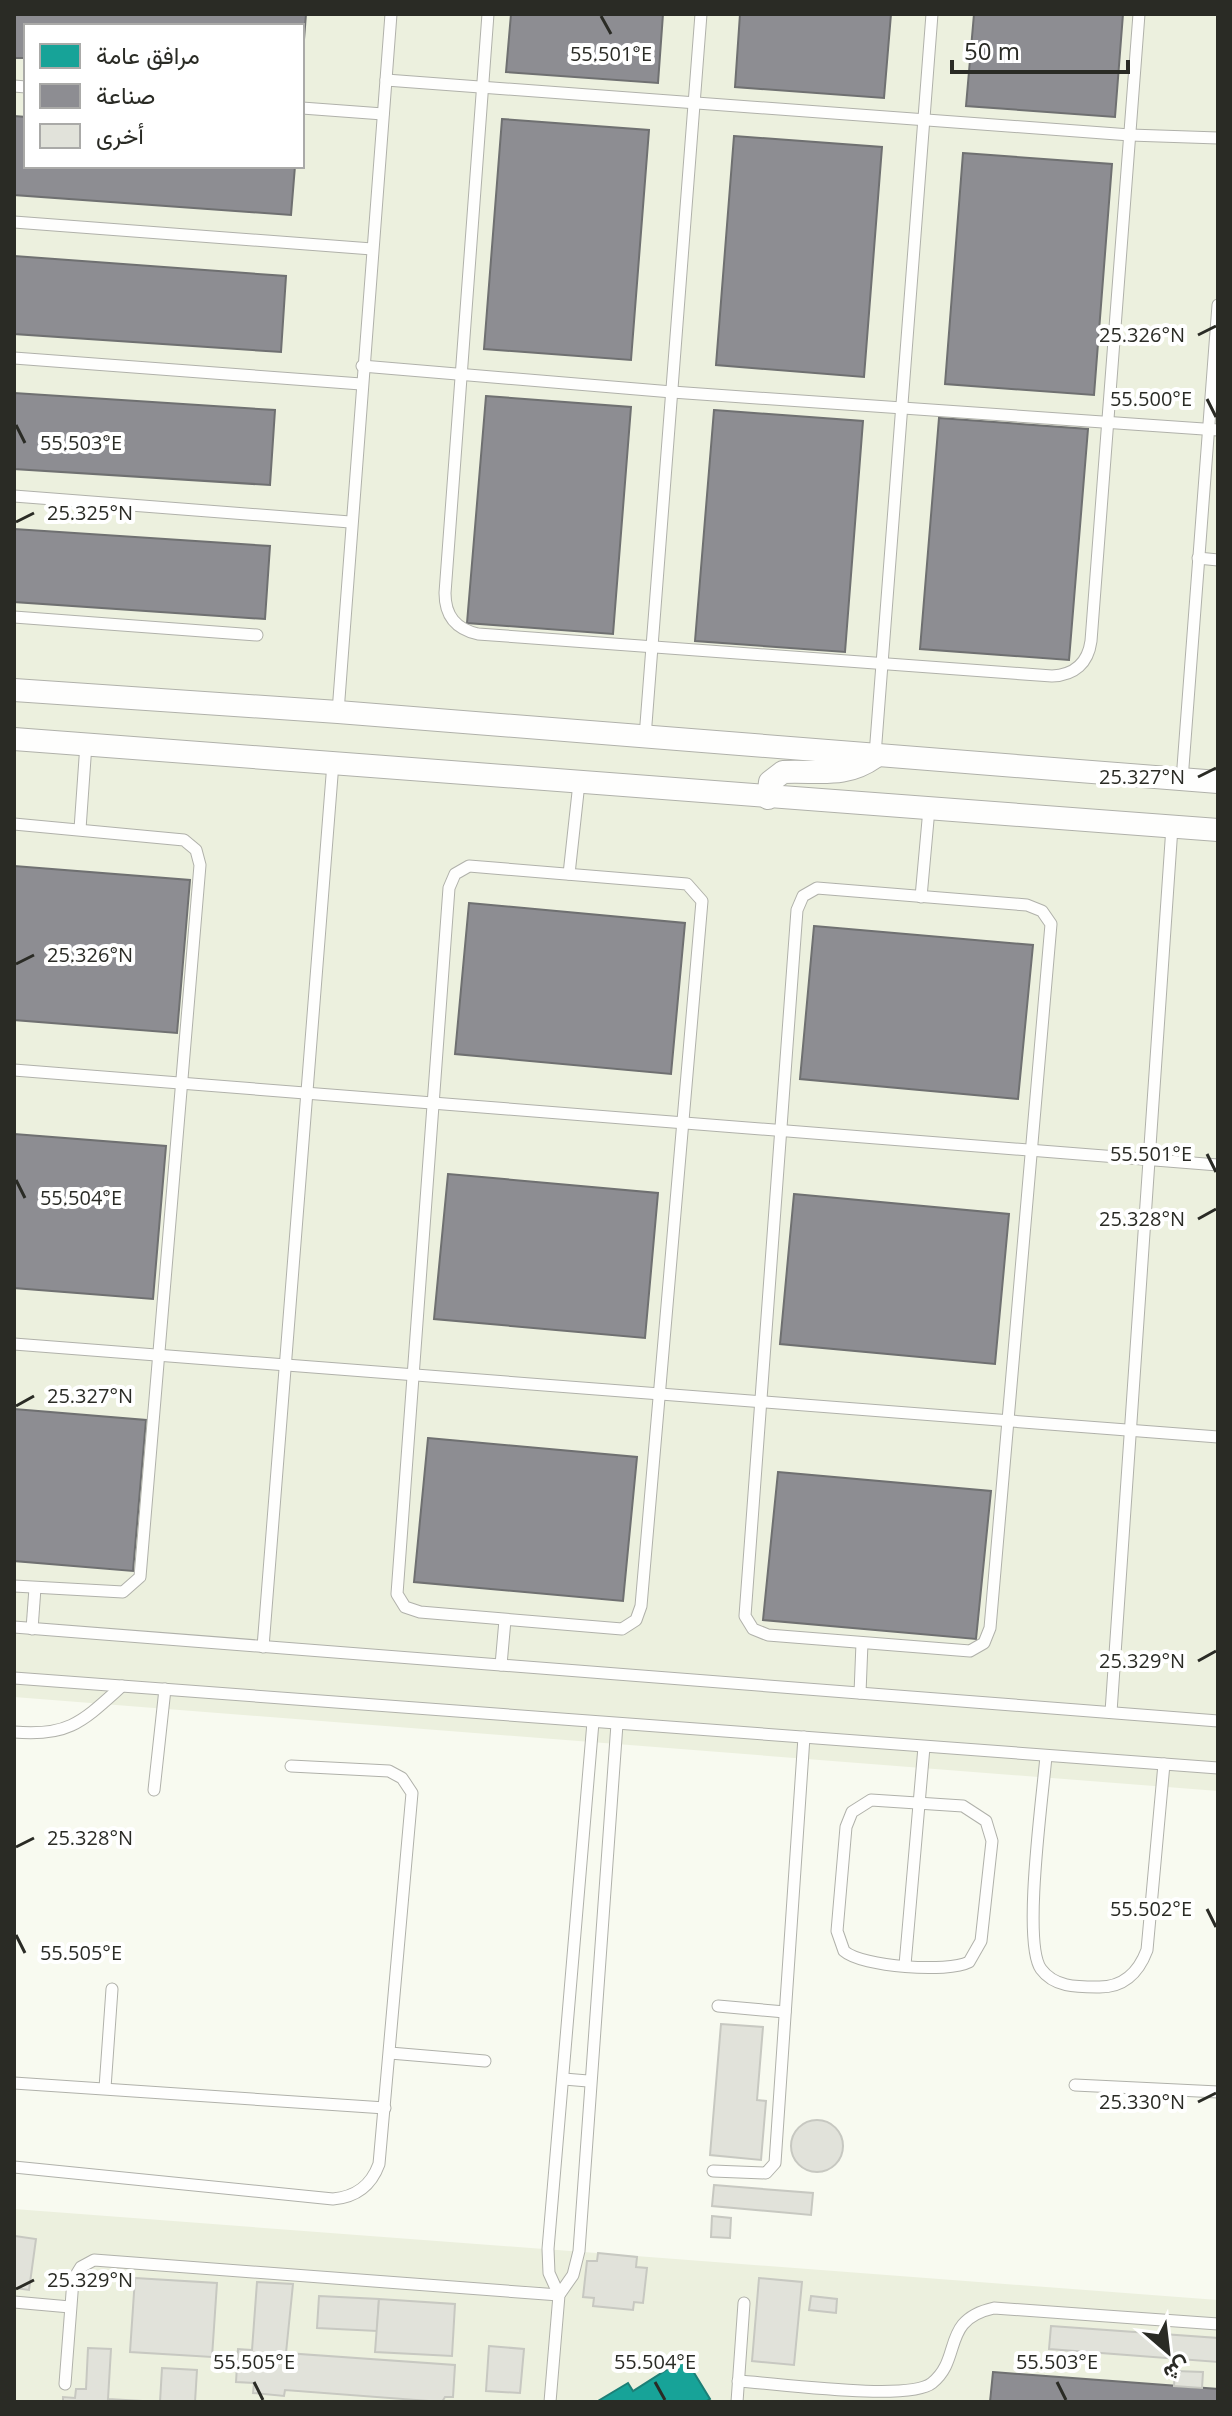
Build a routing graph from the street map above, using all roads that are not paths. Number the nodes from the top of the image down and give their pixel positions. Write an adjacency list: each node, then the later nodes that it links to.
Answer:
1 (391, 14): 6 (lane)
2 (488, 14): 7 (lane)
3 (701, 14): 8 (lane)
4 (932, 14): 11 (lane)
5 (1139, 14): 12 (lane)
6 (386, 80): 7 (lane); 10 (lane)
7 (483, 87): 8 (lane); 19 (lane)
8 (694, 103): 11 (lane); 21 (lane)
9 (304, 108): 10 (lane)
10 (383, 114): 15 (lane)
11 (924, 120): 12 (lane); 22 (lane)
12 (1130, 135): 13 (lane); 23 (lane)
13 (1218, 138)
14 (14, 222): 15 (lane)
15 (372, 249): 18 (lane)
16 (1218, 305): 24 (lane)
17 (14, 358): 20 (lane)
18 (362, 366): 19 (lane); 20 (lane)
19 (462, 375): 21 (lane); 31 (lane)
20 (361, 384): 26 (lane)
21 (672, 392): 22 (lane); 31 (lane)
22 (902, 409): 23 (lane); 32 (lane)
23 (1107, 423): 24 (lane); 32 (lane)
24 (1213, 429): 27 (lane)
25 (14, 496): 26 (lane)
26 (350, 522): 34 (lane)
27 (1198, 558): 28 (lane); 40 (lane)
28 (1218, 560)
29 (14, 617): 30 (lane)
30 (257, 635)
31 (652, 646): 32 (lane); 35 (lane)
32 (883, 663): 38 (lane)
33 (14, 690): 34 (street)
34 (338, 712): 35 (street)
35 (645, 737): 38 (street)
36 (14, 739): 37 (street)
37 (86, 744): 39 (street); 47 (lane)
38 (875, 757): 40 (street); 43 (street)
39 (333, 763): 42 (street); 53 (lane)
40 (1182, 780): 41 (street)
41 (1218, 782)
42 (579, 783): 43 (street); 49 (lane)
43 (768, 798): 44 (street)
44 (929, 809): 46 (street); 50 (lane)
45 (14, 824): 47 (lane)
46 (1172, 827): 48 (street); 58 (lane)
47 (80, 829): 52 (lane)
48 (1218, 830)
49 (569, 874): 54 (lane); 55 (lane)
50 (921, 897): 56 (lane); 57 (lane)
51 (14, 1070): 52 (lane)
52 (182, 1083): 53 (lane); 61 (lane)
53 (308, 1093): 54 (lane); 62 (lane)
54 (433, 1103): 55 (lane); 63 (lane)
55 (684, 1123): 56 (lane); 64 (lane)
56 (781, 1131): 57 (lane); 65 (lane)
57 (1032, 1150): 58 (lane); 66 (lane)
58 (1150, 1160): 59 (lane); 67 (lane)
59 (1218, 1165)
60 (14, 1344): 61 (lane)
61 (160, 1355): 62 (lane); 70 (lane)
62 (287, 1365): 63 (lane); 75 (lane)
63 (413, 1375): 64 (lane); 71 (lane)
64 (660, 1394): 65 (lane); 71 (lane)
65 (761, 1402): 66 (lane); 74 (lane)
66 (1008, 1421): 67 (lane); 74 (lane)
67 (1132, 1430): 68 (lane); 81 (lane)
68 (1218, 1437)
69 (14, 1586): 70 (lane)
70 (35, 1588): 73 (lane)
71 (505, 1620): 76 (lane)
72 (14, 1627): 73 (lane)
73 (32, 1629): 75 (lane)
74 (862, 1643): 80 (lane)
75 (263, 1647): 76 (lane)
76 (501, 1665): 80 (lane)
77 (14, 1678): 78 (lane)
78 (122, 1686): 79 (lane); 85 (lane)
79 (165, 1689): 83 (lane); 92 (lane)
80 (860, 1693): 81 (lane)
81 (1111, 1712): 82 (lane)
82 (1218, 1721)
83 (593, 1722): 84 (lane); 100 (lane)
84 (617, 1724): 86 (lane); 101 (lane)
85 (14, 1732)
86 (804, 1737): 87 (lane); 97 (lane)
87 (924, 1747): 88 (lane); 93 (lane)
88 (1046, 1756): 89 (lane); 89 (lane)
89 (1164, 1764): 91 (lane)
90 (291, 1766): 98 (lane)
91 (1218, 1768)
92 (154, 1790)
93 (919, 1802): 94 (lane); 94 (lane); 94 (lane)
94 (905, 1965)
95 (112, 1989): 104 (lane)
96 (718, 2006): 97 (lane)
97 (785, 2012): 108 (lane)
98 (390, 2053): 99 (lane); 106 (lane)
99 (485, 2061)
100 (564, 2079): 101 (lane); 109 (lane)
101 (588, 2081): 109 (lane)
102 (14, 2083): 104 (lane)
103 (1075, 2085): 105 (lane)
104 (105, 2088): 106 (lane)
105 (1218, 2092)
106 (385, 2108): 107 (lane)
107 (14, 2167)
108 (713, 2171)
109 (559, 2295): 112 (lane); 116 (lane)
110 (14, 2302): 112 (lane)
111 (744, 2303): 114 (lane)
112 (70, 2307): 115 (lane)
113 (1218, 2324): 114 (lane)
114 (738, 2381): 117 (lane)
115 (65, 2384)
116 (550, 2402)
117 (737, 2402)

